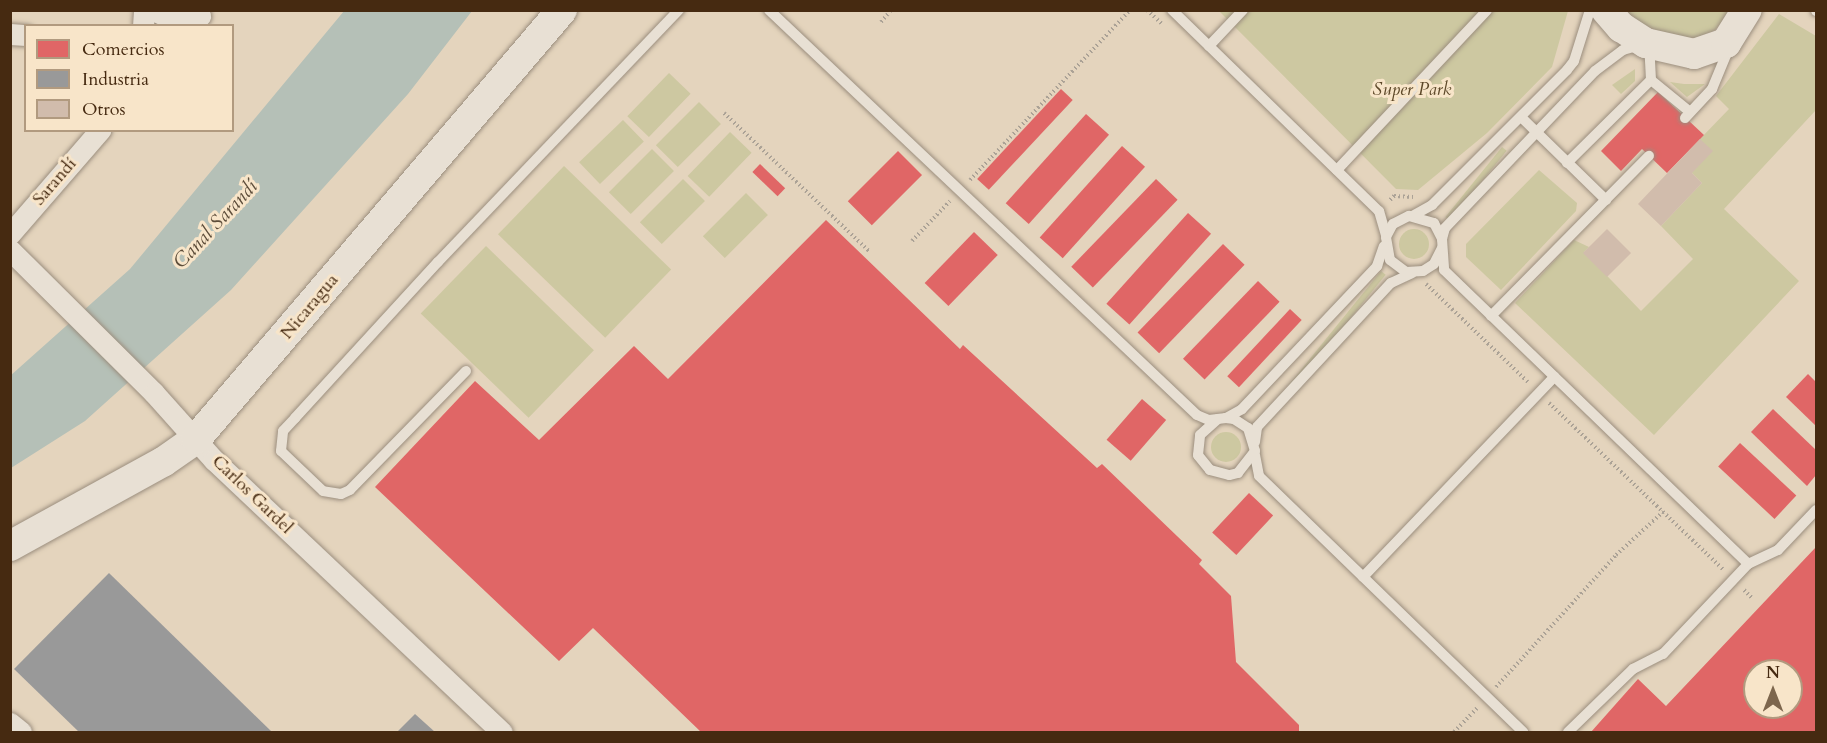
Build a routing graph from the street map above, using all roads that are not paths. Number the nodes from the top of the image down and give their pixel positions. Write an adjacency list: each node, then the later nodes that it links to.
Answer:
1 (153, 10): 10 (street)
2 (562, 10): 36 (main road, Nicaragua)
3 (680, 10): 31 (lane)
4 (769, 10): 33 (lane)
5 (1172, 10): 13 (lane)
6 (1243, 10): 13 (lane)
7 (1486, 10): 20 (lane)
8 (1590, 10): 15 (lane)
9 (1606, 10): 12 (main road)
10 (199, 17)
11 (1746, 17): 12 (main road); 14 (lane)
12 (1647, 44): 14 (lane); 17 (lane)
13 (1209, 46): 20 (lane)
14 (1650, 80): 19 (lane)
15 (1521, 117): 17 (lane); 23 (lane)
16 (98, 132): 24 (street, Sarandí)
17 (1537, 133): 19 (lane); 26 (lane)
18 (1649, 156): 21 (lane)
19 (1567, 163): 21 (lane)
20 (1337, 170): 22 (lane)
21 (1606, 200): 30 (lane)
22 (1379, 211): 23 (lane); 25 (lane)
23 (1412, 215): 25 (lane); 26 (lane)
24 (10, 234)
25 (1385, 240): 29 (lane); 34 (lane)
26 (1442, 244): 28 (lane); 29 (lane)
27 (10, 250): 36 (street, Carlos Gardel)
28 (1444, 270): 29 (lane); 30 (lane)
29 (1419, 272): 37 (lane)
30 (1491, 316): 32 (lane)
31 (465, 371)
32 (1554, 377): 42 (lane); 43 (lane)
33 (1197, 415): 34 (lane); 35 (lane)
34 (1222, 419): 35 (lane); 37 (lane)
35 (1200, 435): 38 (lane)
36 (196, 438): 41 (main road, Nicaragua); 46 (street, Carlos Gardel)
37 (1255, 447): 38 (lane); 39 (lane)
38 (1238, 473): 39 (lane)
39 (1259, 476): 43 (lane)
40 (1816, 510): 42 (lane)
41 (10, 546)
42 (1748, 564): 48 (lane)
43 (1364, 578): 47 (lane)
44 (10, 723): 45 (street)
45 (21, 732)
46 (502, 732)
47 (1522, 732)
48 (1568, 732)

